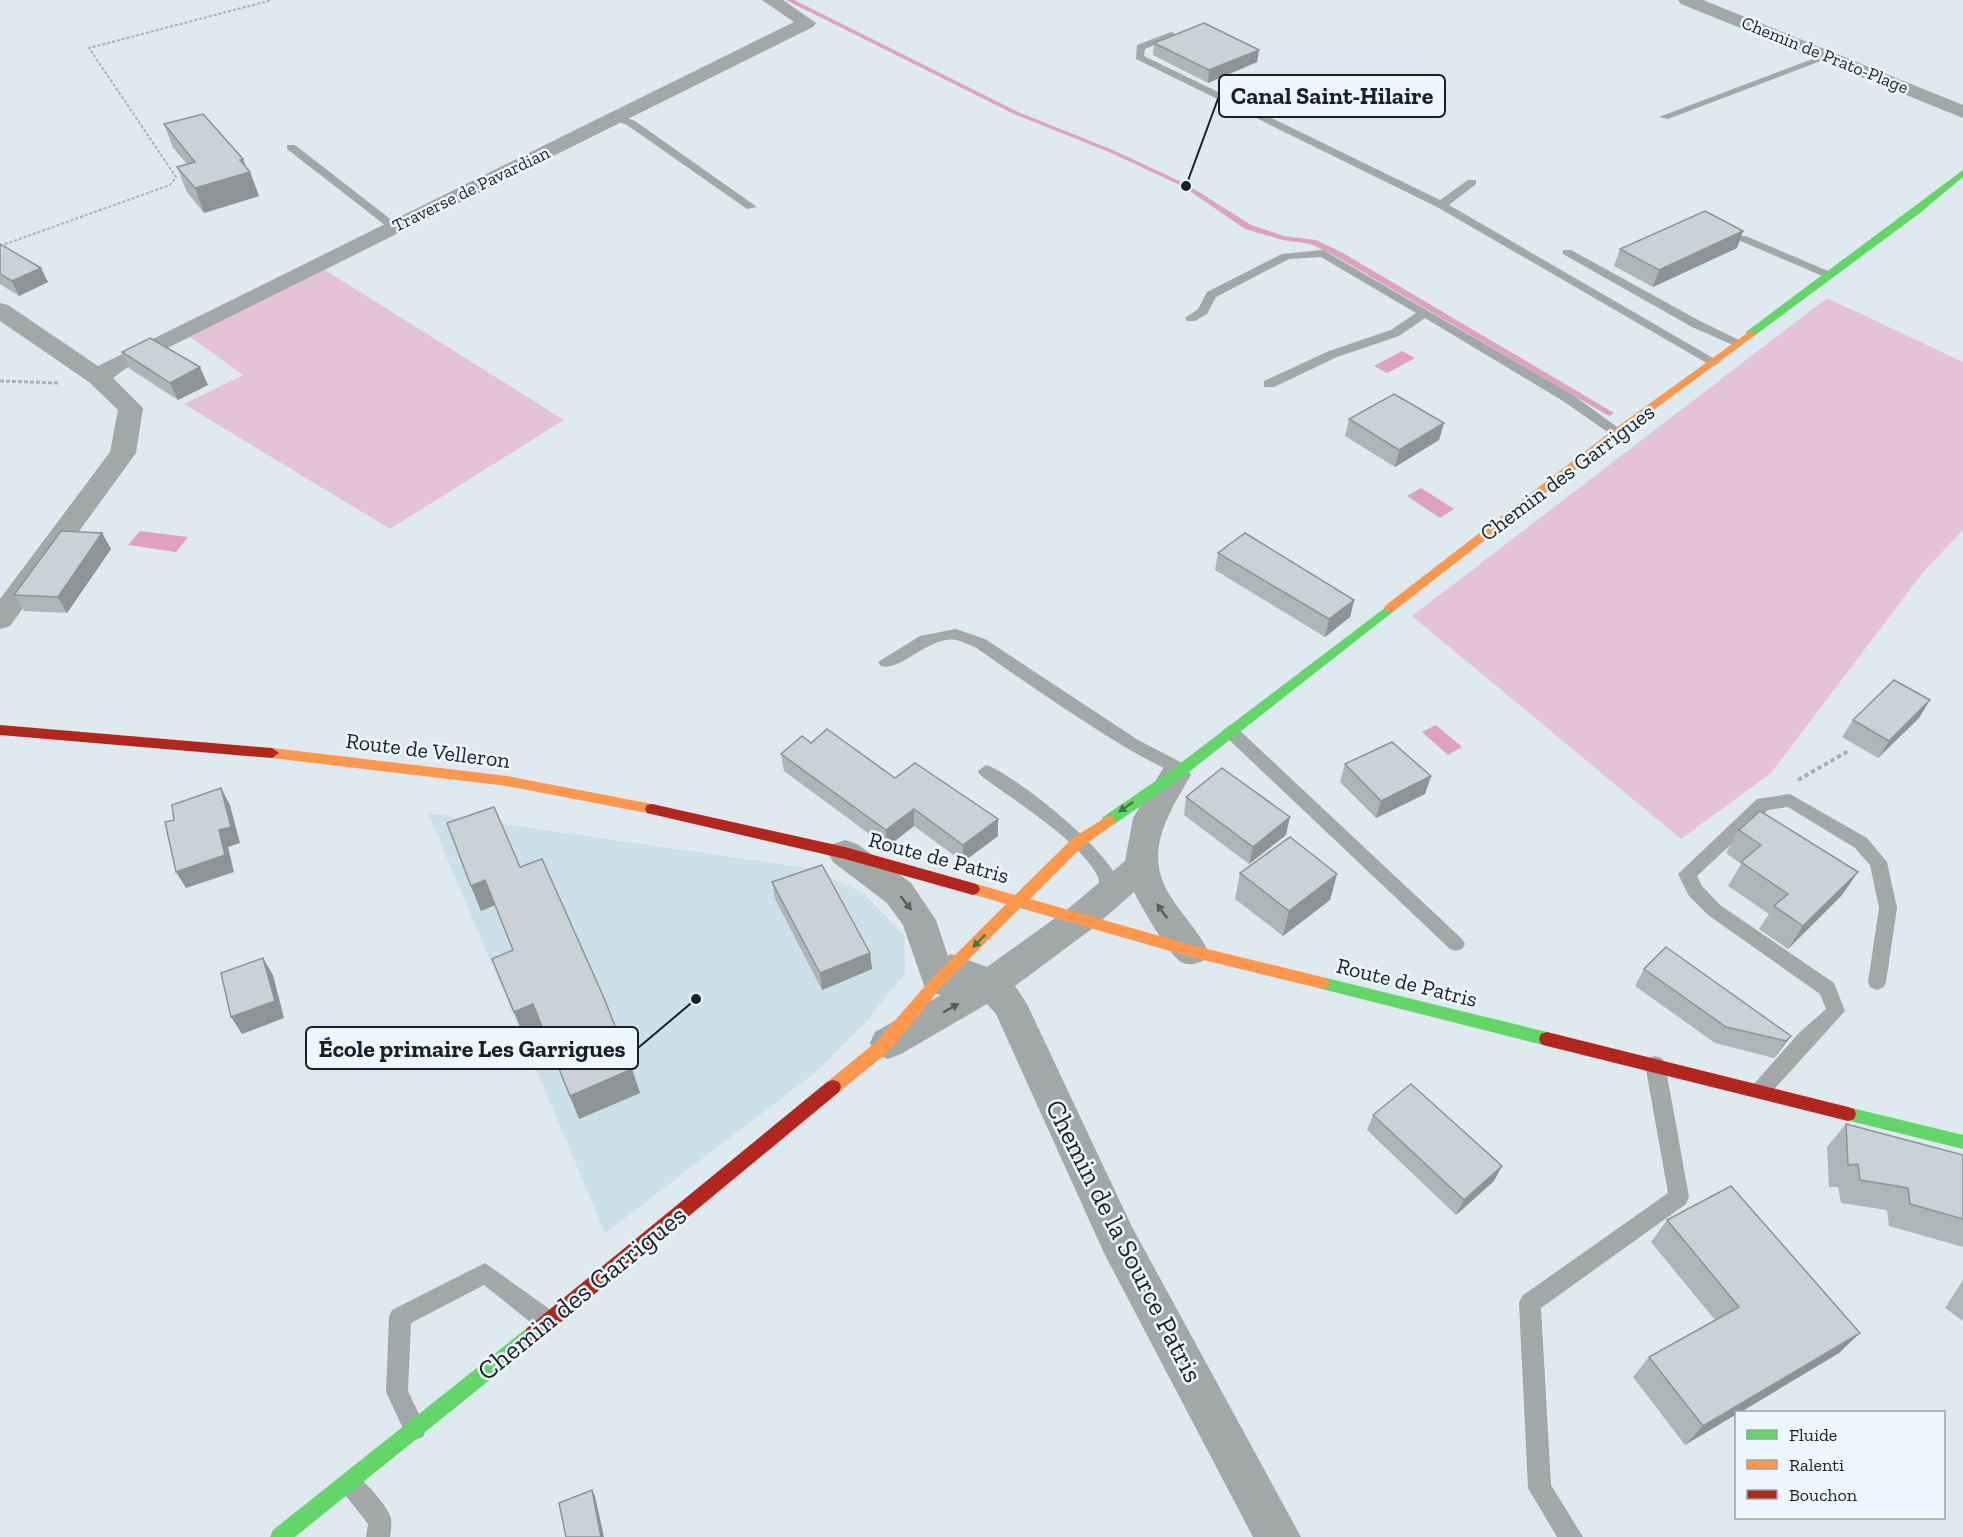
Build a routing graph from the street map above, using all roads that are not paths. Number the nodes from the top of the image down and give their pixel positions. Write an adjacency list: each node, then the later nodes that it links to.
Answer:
1 (771, 0): 6 (street, Traverse de Pavardian)
2 (1687, 0): 4 (street, Chemin de Prato-Plage)
3 (1171, 35): 11 (lane)
4 (1829, 56): 5 (street, Chemin de Prato-Plage); 7 (lane)
5 (1963, 112)
6 (616, 117): 12 (lane); 13 (street, Traverse de Pavardian)
7 (1664, 117)
8 (291, 147): 13 (lane)
9 (1963, 173): 16 (street, Chemin des Garrigues)
10 (1472, 182): 11 (lane)
11 (1441, 205): 21 (lane)
12 (751, 207)
13 (394, 227): 22 (street, Traverse de Pavardian)
14 (1742, 238): 16 (lane)
15 (1568, 252): 20 (lane)
16 (1829, 274): 20 (street, Chemin des Garrigues)
17 (0, 310): 22 (street)
18 (1425, 313): 19 (lane); 23 (lane); 24 (lane)
19 (1191, 318)
20 (1737, 342): 21 (street, Chemin des Garrigues)
21 (1714, 362): 24 (street, Chemin des Garrigues)
22 (98, 377): 25 (street)
23 (1269, 384)
24 (1617, 432): 28 (street, Chemin des Garrigues)
25 (0, 619)
26 (886, 662): 30 (lane)
27 (0, 730): 32 (street, Route de Velleron)
28 (1230, 731): 30 (street, Chemin des Garrigues); 37 (lane)
29 (986, 771): 31 (lane)
30 (1179, 772): 31 (street, Chemin des Garrigues, one-way to 31); 33 (street, Chemin des Garrigues)
31 (1079, 841): 34 (lane); 35 (street, Chemin des Garrigues)
32 (845, 853): 35 (street, Route de Patris); 39 (street, one-way to 39)
33 (1140, 867): 34 (street, Chemin des Garrigues); 38 (street, one-way to 33)
34 (1107, 896): 36 (street, Chemin des Garrigues)
35 (1019, 901): 36 (street, Route de Patris); 39 (street, Chemin des Garrigues, one-way to 39)
36 (1082, 918): 38 (street, Route de Patris); 41 (street, Chemin des Garrigues)
37 (1456, 944)
38 (1191, 951): 43 (street, Route de Patris)
39 (944, 975): 41 (street); 42 (street, Chemin des Garrigues)
40 (1876, 982): 44 (lane)
41 (992, 984): 42 (street, Chemin des Garrigues, one-way to 41); 51 (street, Chemin de la Source Patris)
42 (882, 1047): 46 (street, Chemin des Garrigues)
43 (1655, 1064): 44 (street, Route de Patris); 52 (lane)
44 (1761, 1090): 45 (street, Route de Patris)
45 (1963, 1142)
46 (547, 1321): 47 (street, Chemin des Garrigues); 47 (lane)
47 (416, 1430): 48 (street, Chemin des Garrigues)
48 (350, 1482): 49 (street, Chemin des Garrigues); 50 (lane)
49 (280, 1537)
50 (378, 1537)
51 (1278, 1537)
52 (1571, 1537)

